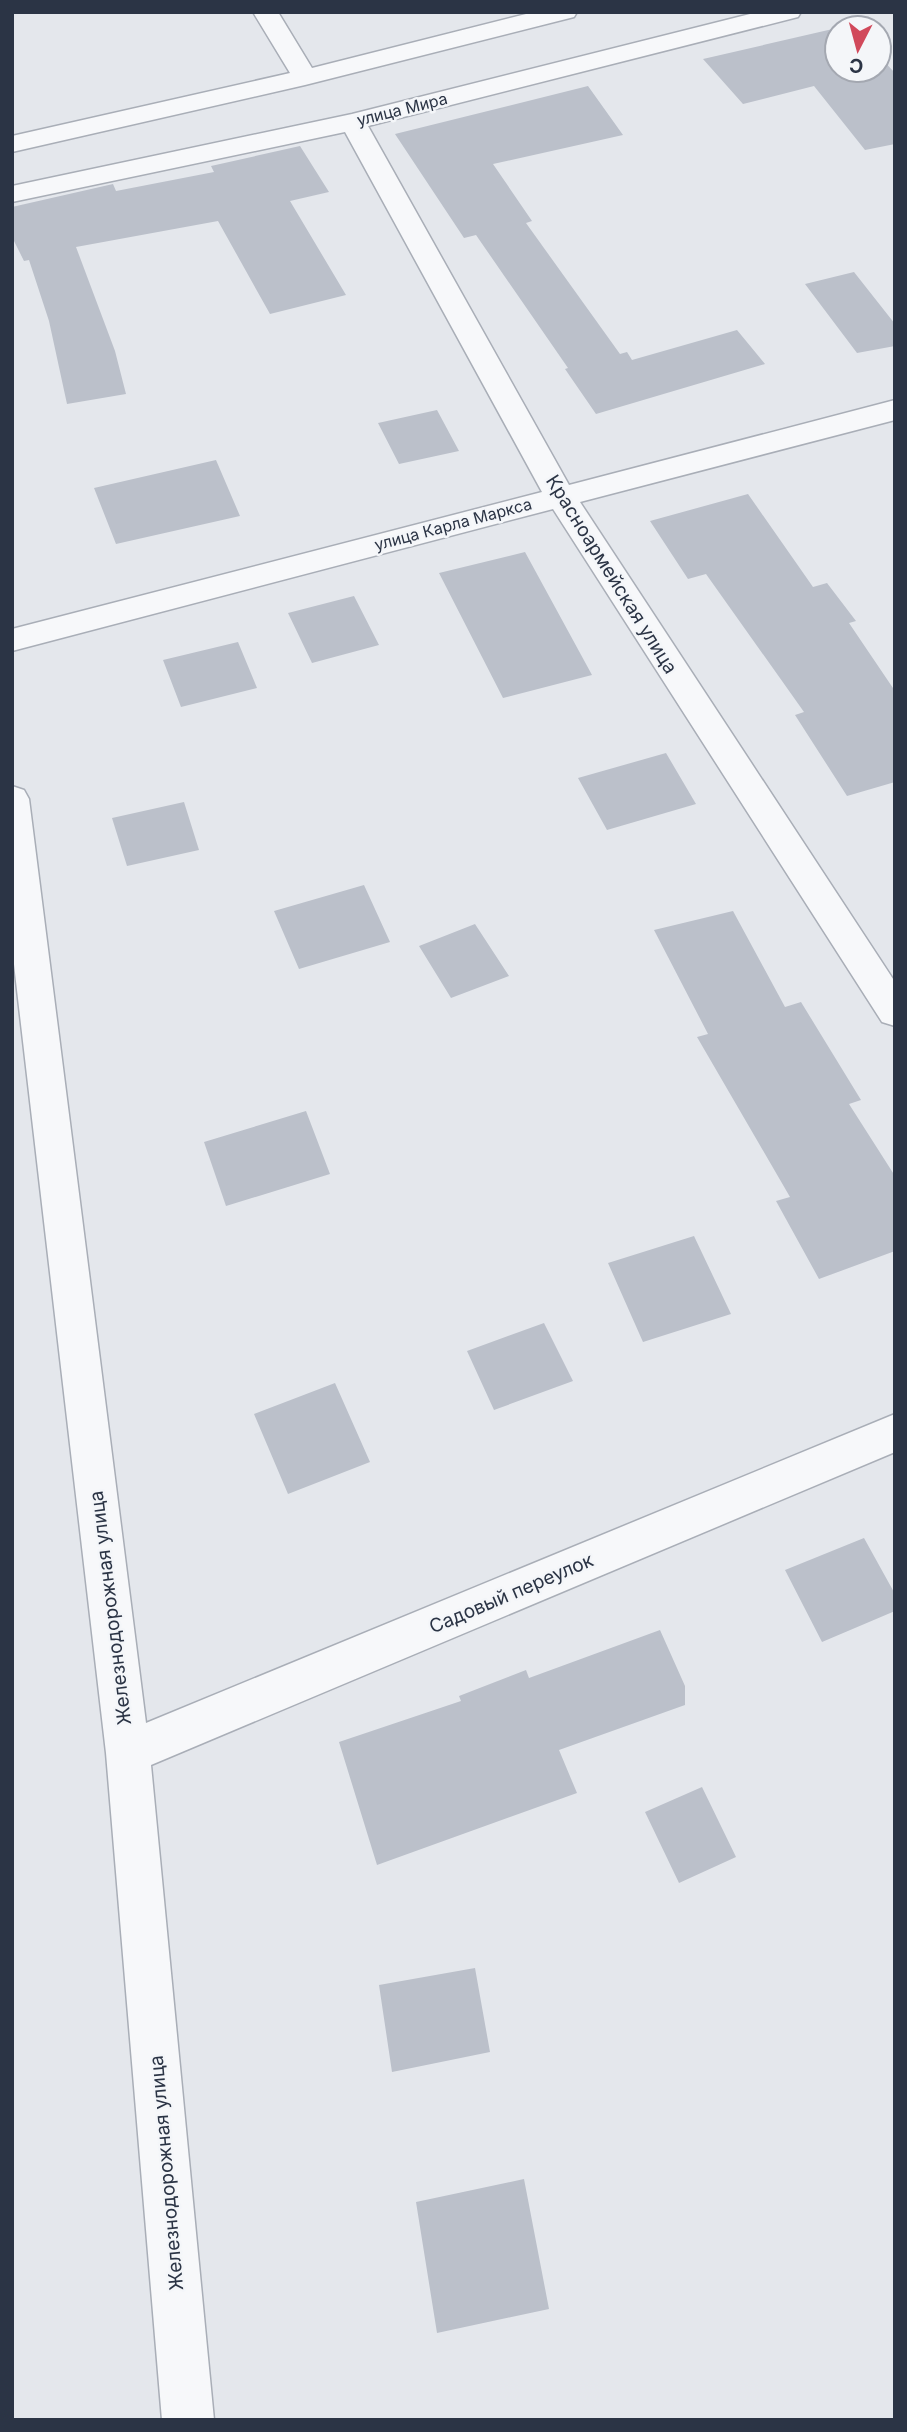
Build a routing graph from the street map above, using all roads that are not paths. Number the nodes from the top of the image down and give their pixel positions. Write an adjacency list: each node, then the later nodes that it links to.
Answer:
1 (265, 12): 4 (street)
2 (565, 12): 4 (street)
3 (789, 12): 5 (street, улица Мира)
4 (305, 77): 6 (street)
5 (353, 122): 7 (street, улица Мира); 9 (street, Красноармейская улица)
6 (12, 144)
7 (12, 194)
8 (895, 410): 9 (street, улица Карла Маркса)
9 (560, 496): 10 (street, улица Карла Маркса); 12 (street, Красноармейская улица)
10 (12, 640)
11 (12, 799): 14 (street, Железнодорожная улица)
12 (895, 1012)
13 (895, 1433): 14 (street, Садовый переулок)
14 (128, 1753): 15 (street, Железнодорожная улица)
15 (188, 2420)

